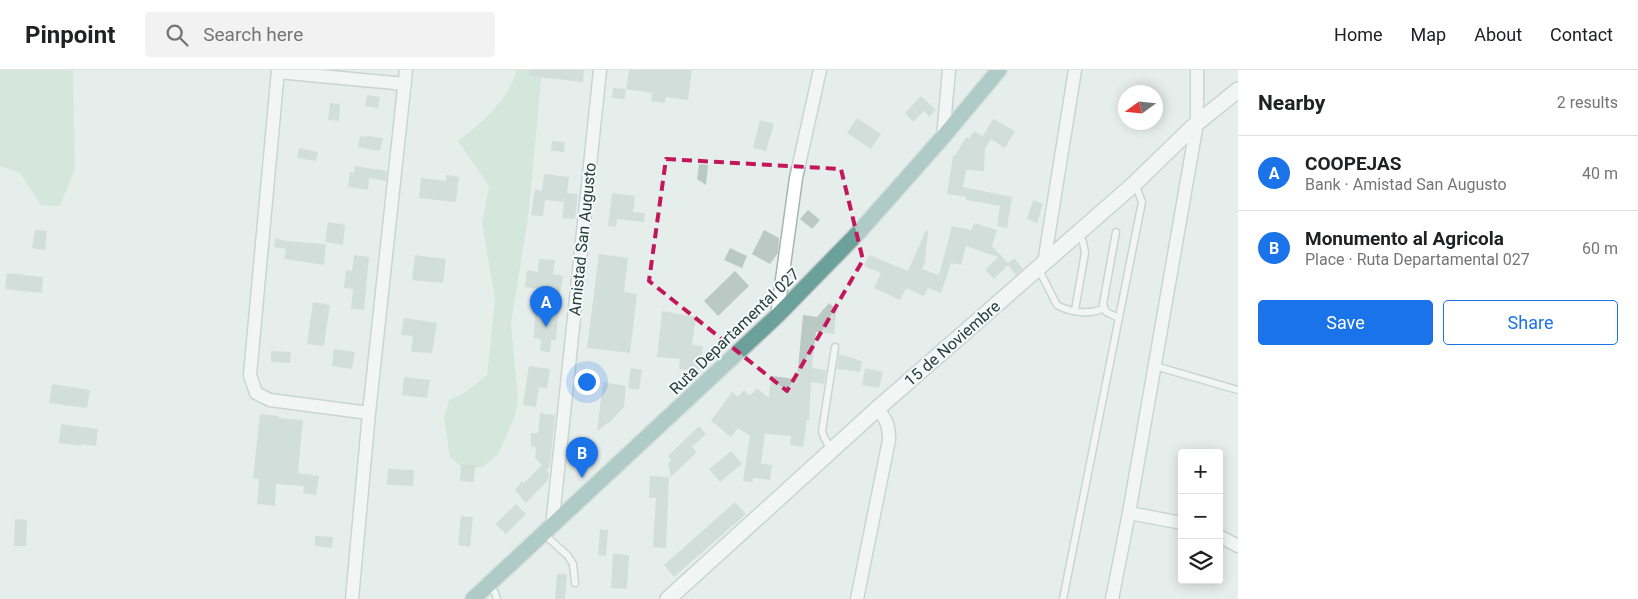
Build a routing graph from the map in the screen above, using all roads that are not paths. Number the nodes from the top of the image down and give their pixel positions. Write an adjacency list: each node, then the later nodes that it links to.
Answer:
1 (406, 70): 9 (street)
2 (600, 70): 29 (street, Amistad San Augusto)
3 (820, 70): 19 (street)
4 (949, 70): 12 (street)
5 (999, 70): 12 (main road, Ruta Departamental 027)
6 (1075, 70): 16 (street)
7 (1197, 70): 11 (street)
8 (278, 71): 9 (street); 25 (street)
9 (404, 84): 25 (street)
10 (1238, 90): 11 (street, 15 de Noviembre)
11 (1196, 123): 13 (street, 15 de Noviembre); 22 (street)
12 (943, 137): 19 (main road, Ruta Departamental 027)
13 (1133, 185): 15 (street, 15 de Noviembre); 20 (lane)
14 (1116, 232): 17 (lane)
15 (1078, 233): 16 (street, 15 de Noviembre); 18 (lane)
16 (1041, 266): 18 (lane); 24 (street, 15 de Noviembre)
17 (1104, 308): 18 (lane); 20 (lane)
18 (1075, 310)
19 (777, 316): 29 (main road, Ruta Departamental 027)
20 (1119, 318): 39 (lane)
21 (835, 347): 26 (lane)
22 (1155, 366): 23 (lane); 27 (street)
23 (1238, 390)
24 (877, 409): 26 (street, 15 de Noviembre); 38 (street)
25 (369, 413): 34 (street)
26 (832, 451): 37 (street, 15 de Noviembre)
27 (1129, 512): 28 (street); 40 (street)
28 (1178, 522)
29 (548, 531): 32 (lane); 33 (main road, Ruta Departamental 027)
30 (1223, 538): 31 (street)
31 (1238, 546)
32 (574, 584)
33 (489, 585): 35 (main road, Ruta Departamental 027); 36 (lane)
34 (352, 599)
35 (473, 599)
36 (497, 599)
37 (668, 599)
38 (857, 599)
39 (1063, 599)
40 (1112, 599)

